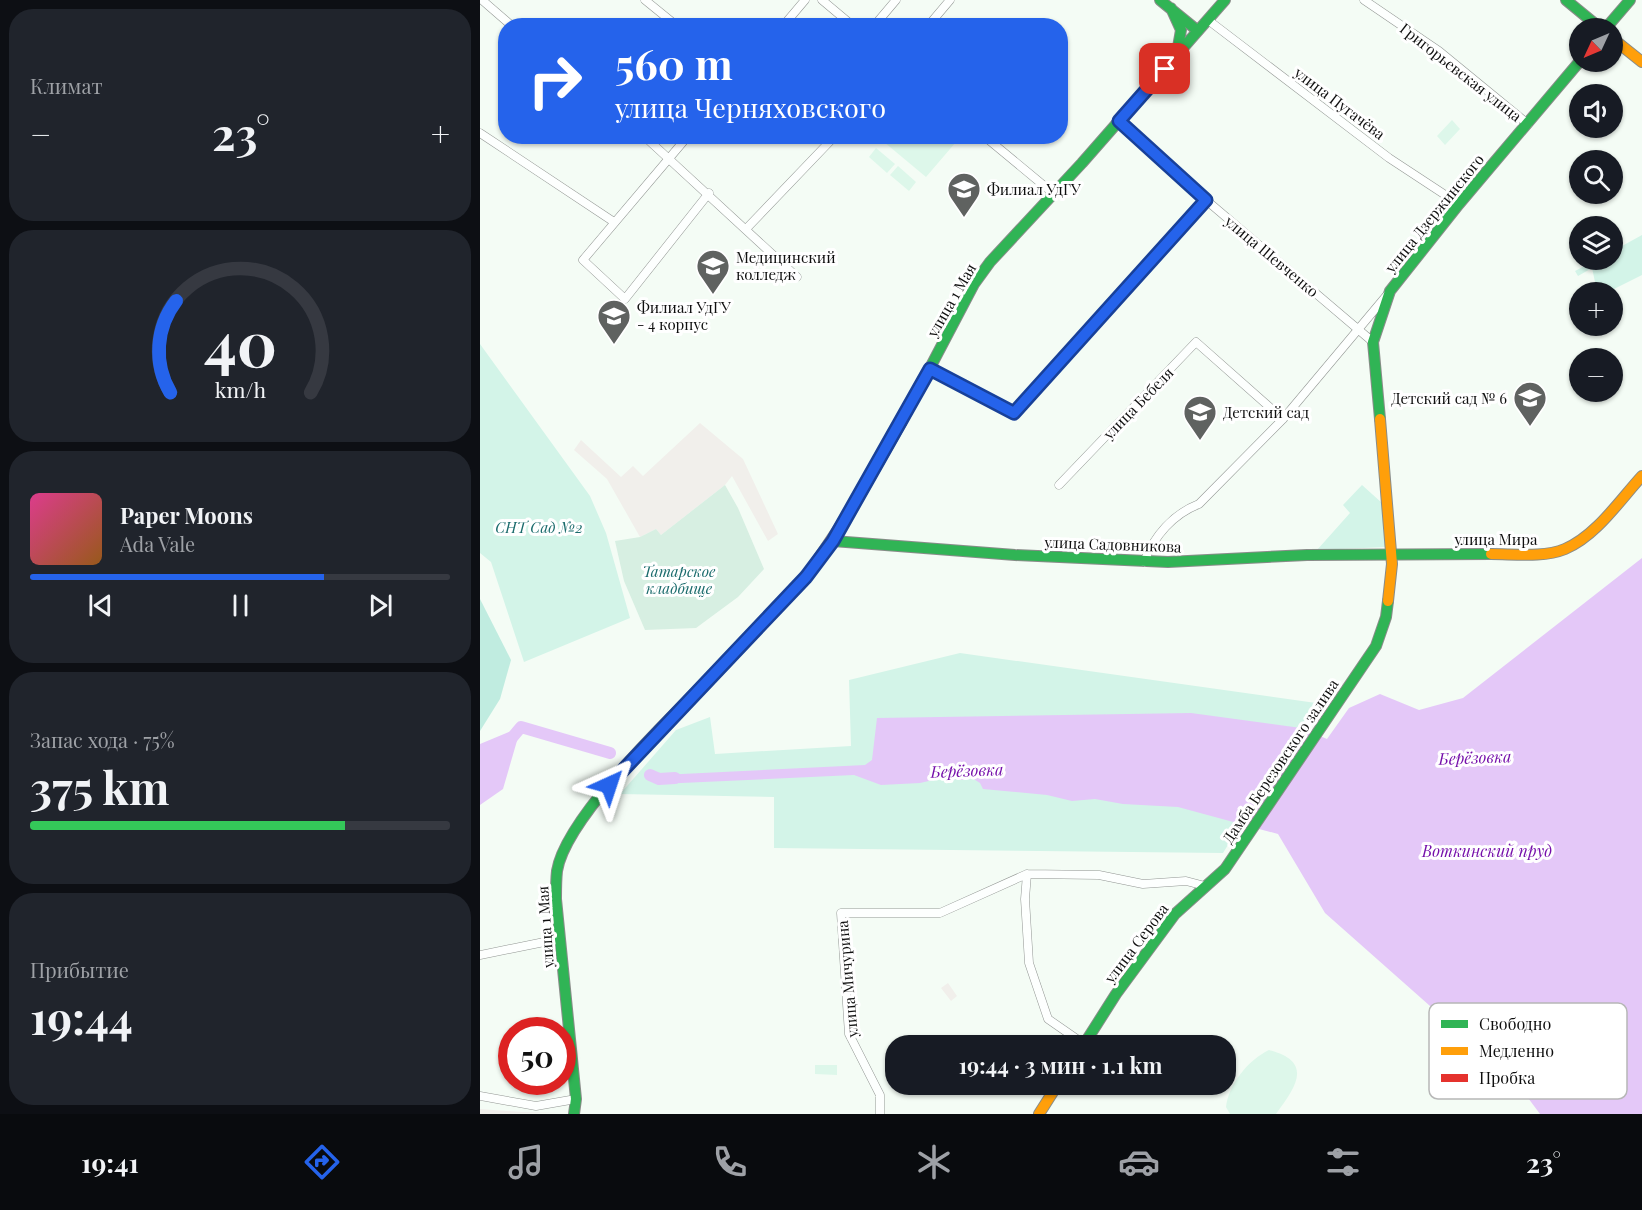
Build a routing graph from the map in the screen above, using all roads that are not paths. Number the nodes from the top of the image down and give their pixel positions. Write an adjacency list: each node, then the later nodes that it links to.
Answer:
1 (482, 0): 12 (street)
2 (645, 0): 13 (street)
3 (806, 0): 14 (street)
4 (822, 0): 15 (street)
5 (896, 0): 16 (street)
6 (950, 0): 17 (street)
7 (1225, 0): 20 (main road, улица 1 Мая)
8 (1364, 0): 27 (street, Григорьевская улица)
9 (1566, 0): 18 (main road)
10 (1630, 0): 19 (main road)
11 (1167, 3): 21 (main road); 23 (main road)
12 (503, 18)
13 (667, 18)
14 (790, 18)
15 (843, 18)
16 (881, 18)
17 (935, 18)
18 (1588, 18)
19 (1615, 18)
20 (1208, 20): 21 (main road, улица 1 Мая); 37 (street, улица Пугачёва)
21 (1198, 31): 23 (main road, улица 1 Мая)
22 (1623, 48): 24 (main road)
23 (1177, 55): 26 (main road, улица 1 Мая)
24 (1642, 63)
25 (1571, 72): 27 (main road, улица Дзержинского)
26 (1119, 121): 35 (main road, улица 1 Мая); 36 (street, улица Шевченко)
27 (1528, 124): 37 (main road, улица Дзержинского)
28 (480, 133): 38 (street)
29 (653, 144): 33 (street)
30 (681, 144): 33 (street)
31 (827, 144): 39 (street)
32 (994, 144): 35 (street)
33 (669, 158): 34 (street); 38 (street)
34 (709, 193): 38 (street); 39 (street)
35 (1054, 194): 44 (main road, улица 1 Мая)
36 (1206, 200): 42 (street, улица Шевченко); 44 (street)
37 (1459, 204): 41 (main road, улица Дзержинского)
38 (614, 222)
39 (746, 229): 40 (street)
40 (797, 277)
41 (1390, 291): 42 (street); 43 (main road, улица Дзержинского)
42 (1359, 329): 43 (street, улица Шевченко); 45 (street)
43 (1373, 342): 49 (main road, улица Дзержинского)
44 (930, 369): 48 (main road, улица 1 Мая)
45 (1283, 419): 47 (street, улица Бебеля); 50 (street)
46 (1642, 476): 49 (main road, улица Мира)
47 (1059, 485)
48 (833, 541): 50 (main road, улица Садовникова); 54 (main road, улица 1 Мая)
49 (1392, 553): 50 (main road, улица Садовникова); 51 (main road, Дамба Березовского залива)
50 (1144, 562)
51 (1225, 869): 53 (main road, улица Серова)
52 (1027, 874): 53 (street); 56 (street); 62 (street, улица Мичурина)
53 (1205, 886): 57 (main road, улица Серова)
54 (559, 939): 55 (street); 60 (main road, улица 1 Мая)
55 (480, 955)
56 (1070, 1035)
57 (1090, 1035)
58 (1051, 1095): 63 (main road)
59 (480, 1096): 60 (street)
60 (576, 1099): 61 (main road, улица 1 Мая)
61 (574, 1114)
62 (880, 1114)
63 (1039, 1114)

